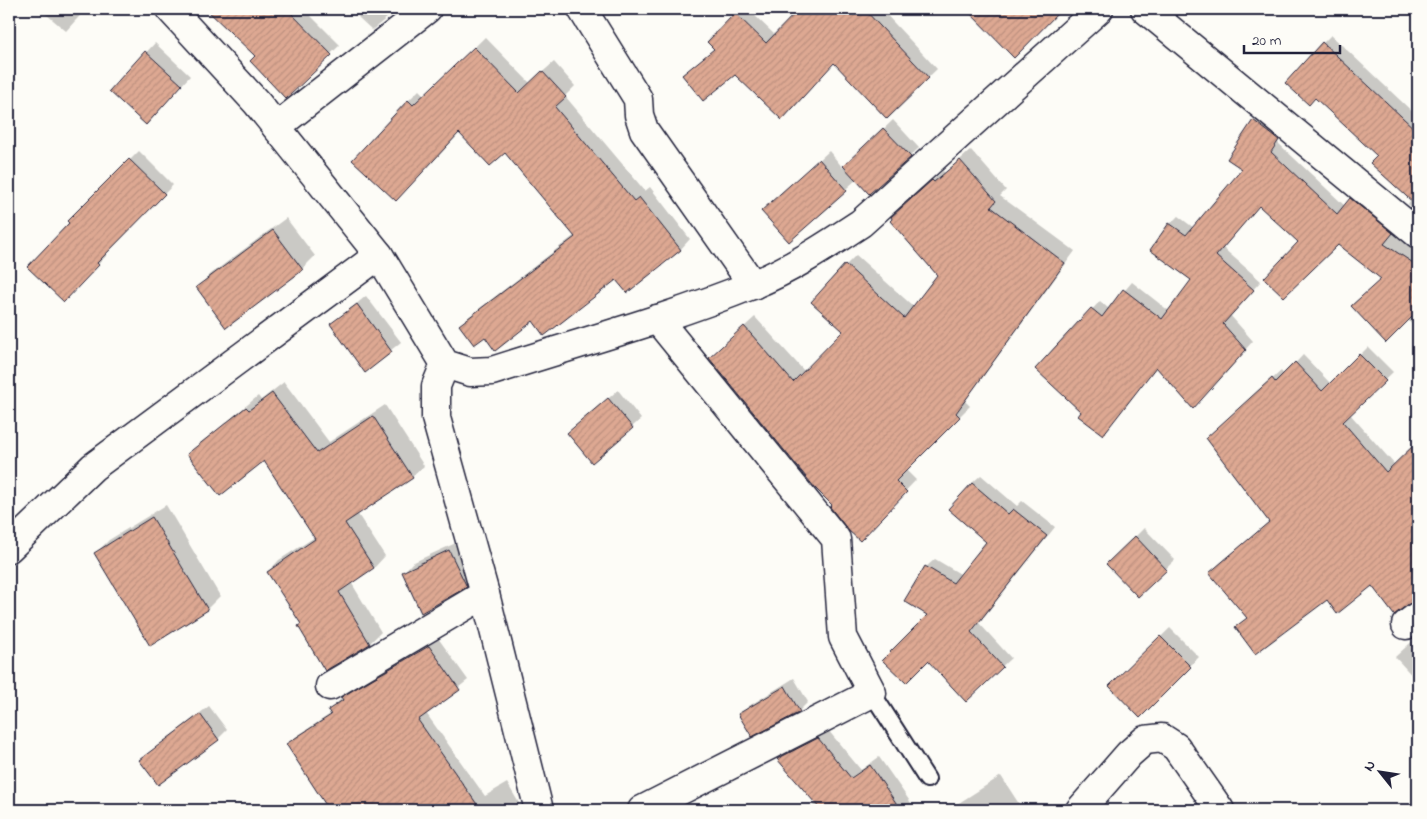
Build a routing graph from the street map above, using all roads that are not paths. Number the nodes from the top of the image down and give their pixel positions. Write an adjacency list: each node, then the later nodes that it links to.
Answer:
1 (170, 9): 6 (street)
2 (427, 9): 6 (street)
3 (582, 9): 9 (street)
4 (1099, 9): 9 (street)
5 (1145, 9): 7 (street)
6 (276, 127): 8 (street)
7 (1418, 234)
8 (379, 255): 11 (street); 12 (street)
9 (753, 285): 10 (street)
10 (658, 318): 11 (street); 15 (street)
11 (445, 364): 13 (street)
12 (9, 548)
13 (485, 594): 14 (street); 17 (street)
14 (330, 686)
15 (872, 693): 16 (lane); 18 (street)
16 (928, 779)
17 (539, 810)
18 (642, 810)
19 (1080, 810): 20 (street)
20 (1220, 810)

